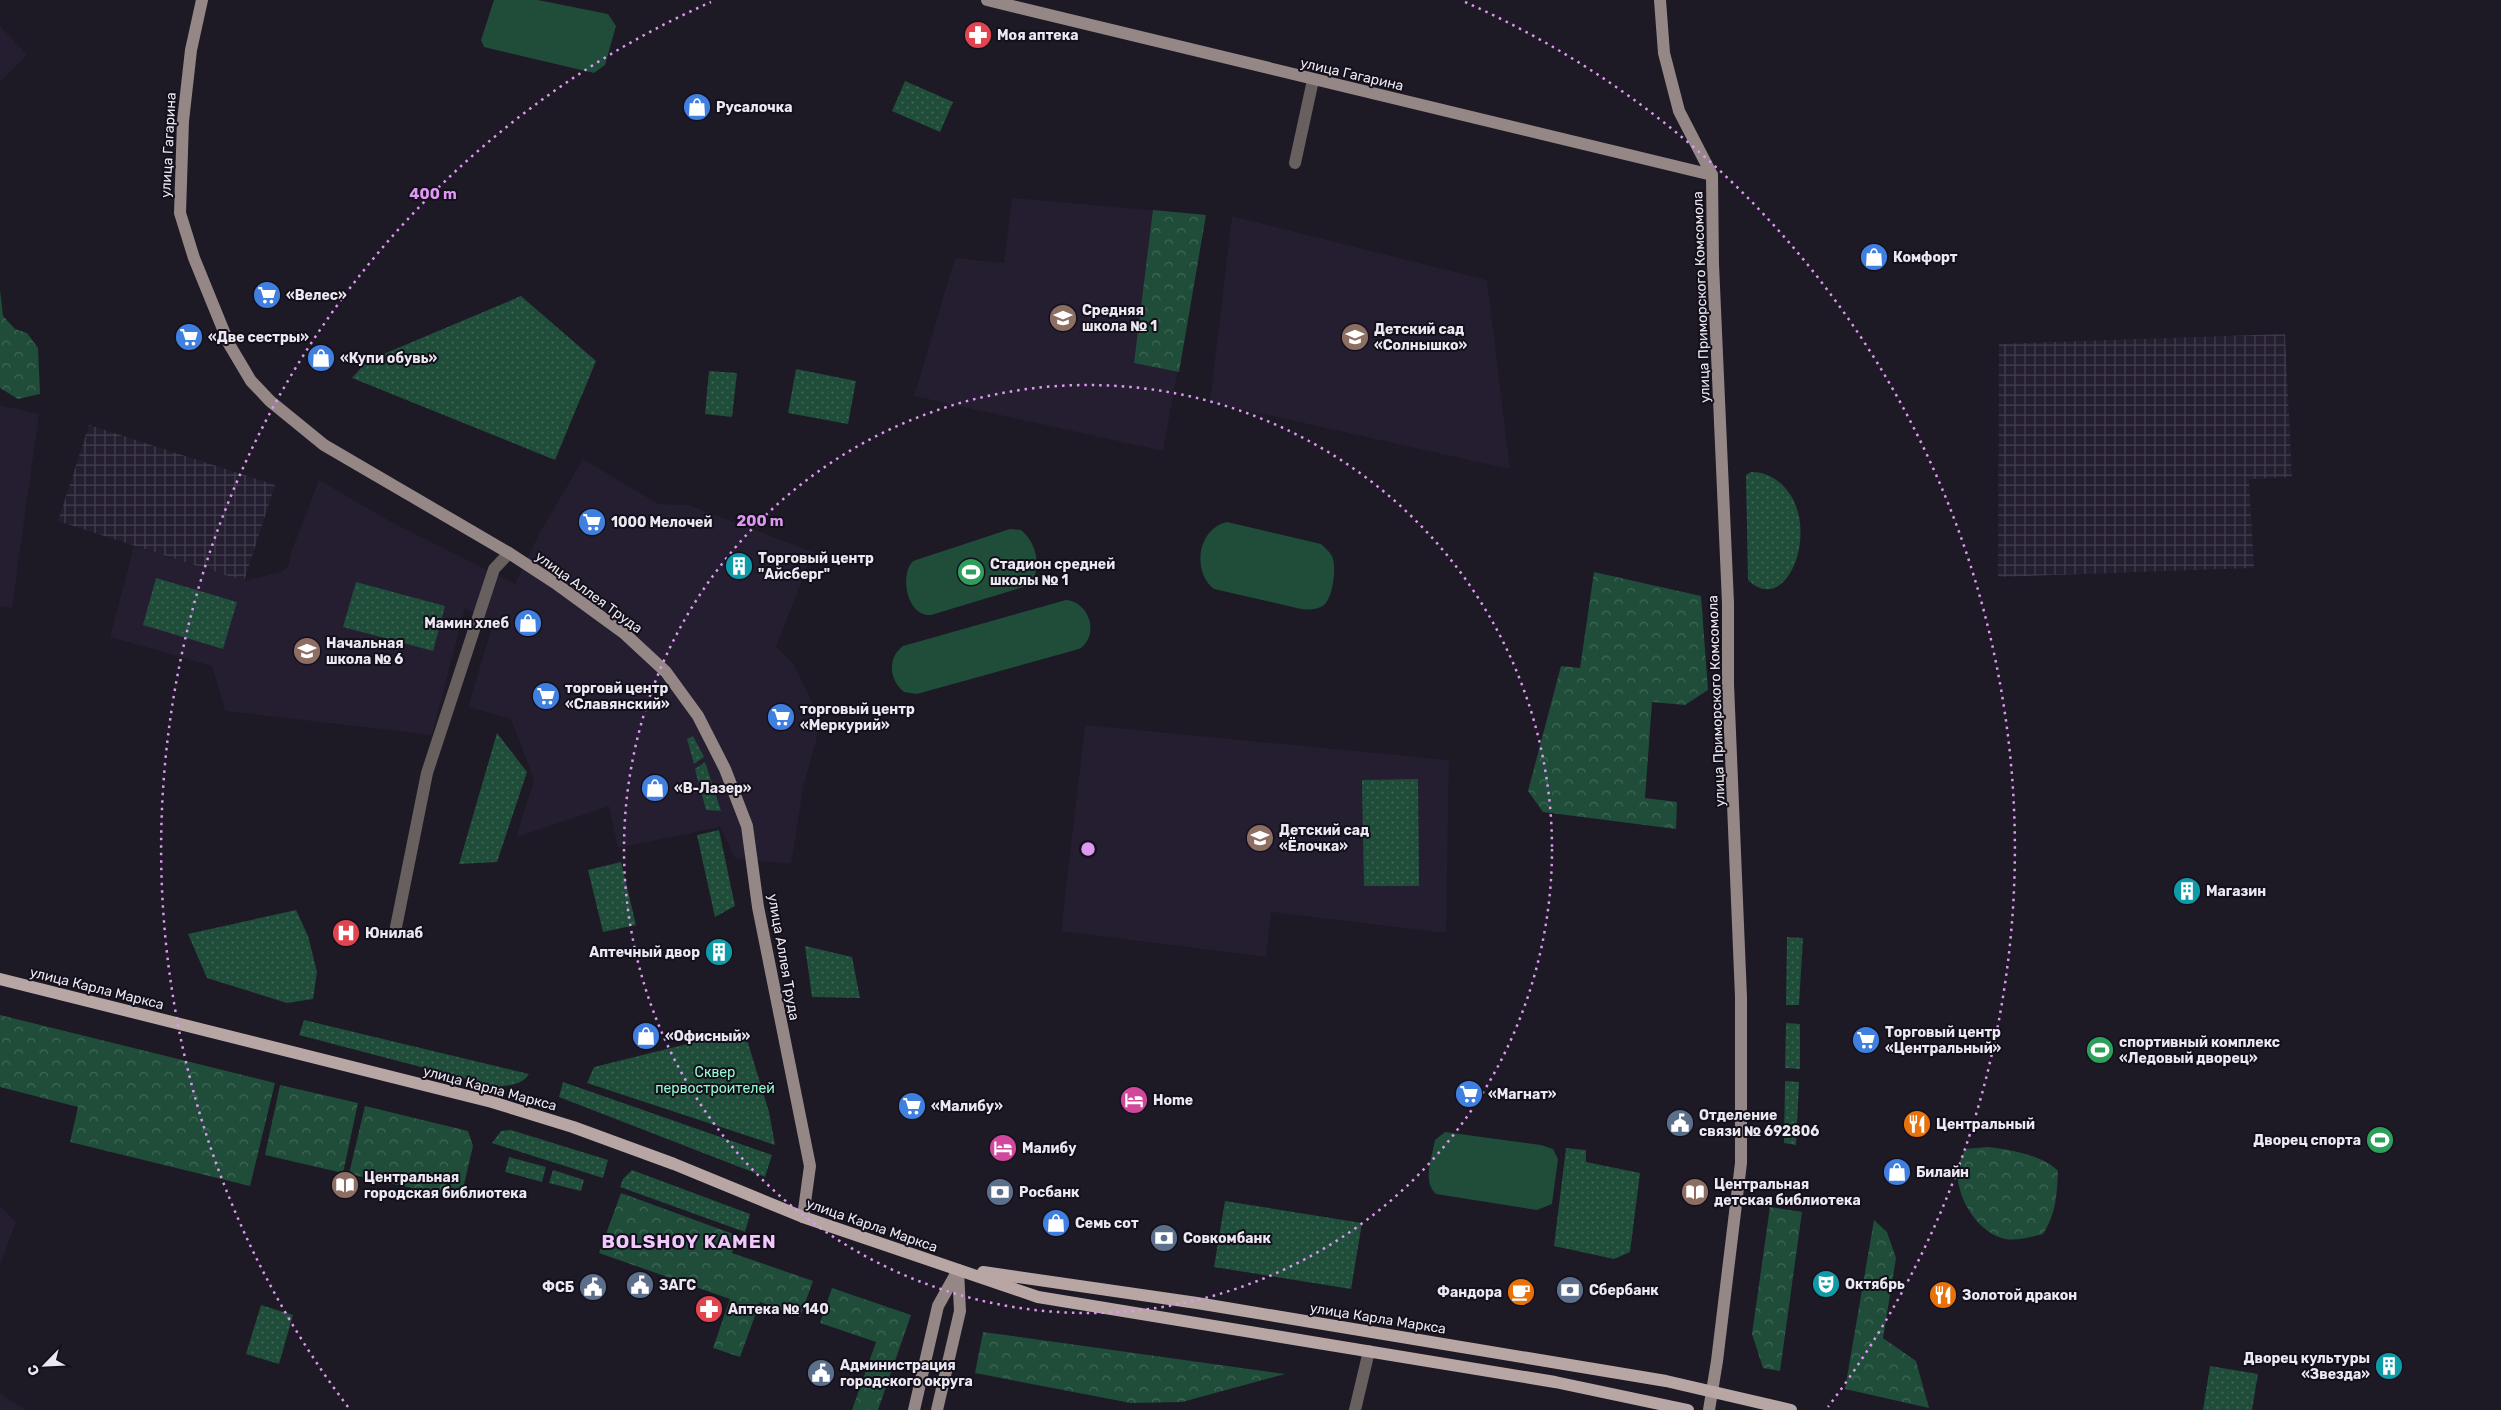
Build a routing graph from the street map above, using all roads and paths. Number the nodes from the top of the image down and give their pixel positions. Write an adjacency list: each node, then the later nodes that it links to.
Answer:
1 (202, 0): 7 (street, улица Гагарина)
2 (988, 0): 4 (street, улица Гагарина)
3 (1660, 0): 6 (street, улица Приморского Комсомола)
4 (1313, 80): 5 (street); 6 (street, улица Гагарина)
5 (1294, 163)
6 (1712, 175): 14 (street, улица Приморского Комсомола)
7 (229, 344): 8 (street, улица Аллея Труда)
8 (508, 553): 9 (street); 11 (street, улица Аллея Труда)
9 (396, 927)
10 (0, 979): 11 (main road, улица Карла Маркса)
11 (803, 1217): 12 (main road, улица Карла Маркса)
12 (958, 1270): 13 (main road, улица Карла Маркса); 14 (main road, улица Карла Маркса); 15 (street); 16 (street)
13 (1369, 1351): 17 (street); 18 (main road, улица Карла Маркса)
14 (1712, 1392): 19 (street, улица Приморского Комсомола); 20 (main road, улица Карла Маркса)
15 (914, 1410)
16 (937, 1410)
17 (1354, 1410)
18 (1688, 1410)
19 (1708, 1410)
20 (1791, 1410)

